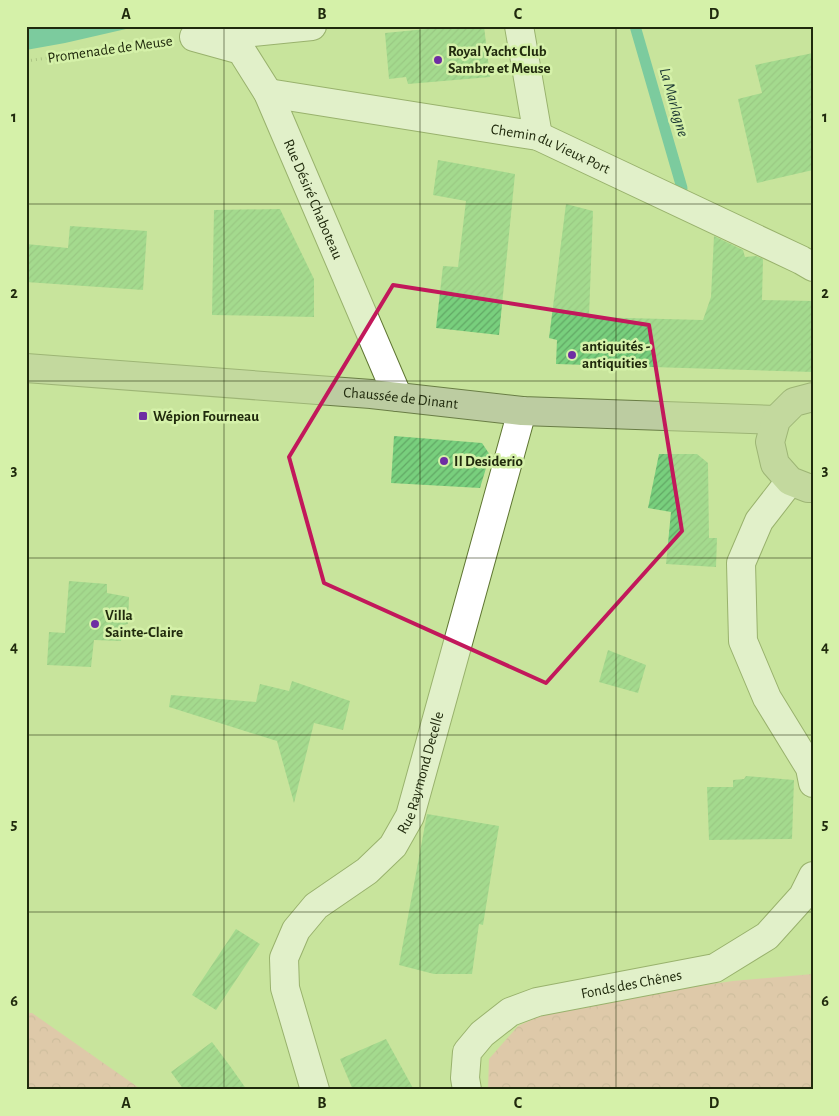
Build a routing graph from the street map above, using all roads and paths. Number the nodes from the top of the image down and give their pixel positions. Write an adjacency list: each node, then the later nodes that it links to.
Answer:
1 (312, 26): 3 (street, Promenade de Meuse)
2 (519, 26): 6 (street)
3 (203, 32): 4 (path, Promenade de Meuse); 5 (street, Rue Désiré Chaboteau)
4 (26, 62)
5 (268, 93): 6 (street, Chemin du Vieux Port); 9 (street, Rue Désiré Chaboteau)
6 (538, 136): 7 (street, Chemin du Vieux Port)
7 (813, 267)
8 (26, 368): 9 (main road, Chaussée de Dinant)
9 (398, 396): 11 (main road, Chaussée de Dinant)
10 (813, 397): 12 (main road)
11 (522, 411): 12 (main road, Chaussée de Dinant); 16 (street, Rue Raymond Decelle)
12 (776, 420): 13 (main road)
13 (802, 484): 14 (street)
14 (813, 783)
15 (813, 876): 17 (street, Fonds des Chênes)
16 (315, 1090)
17 (467, 1090)

